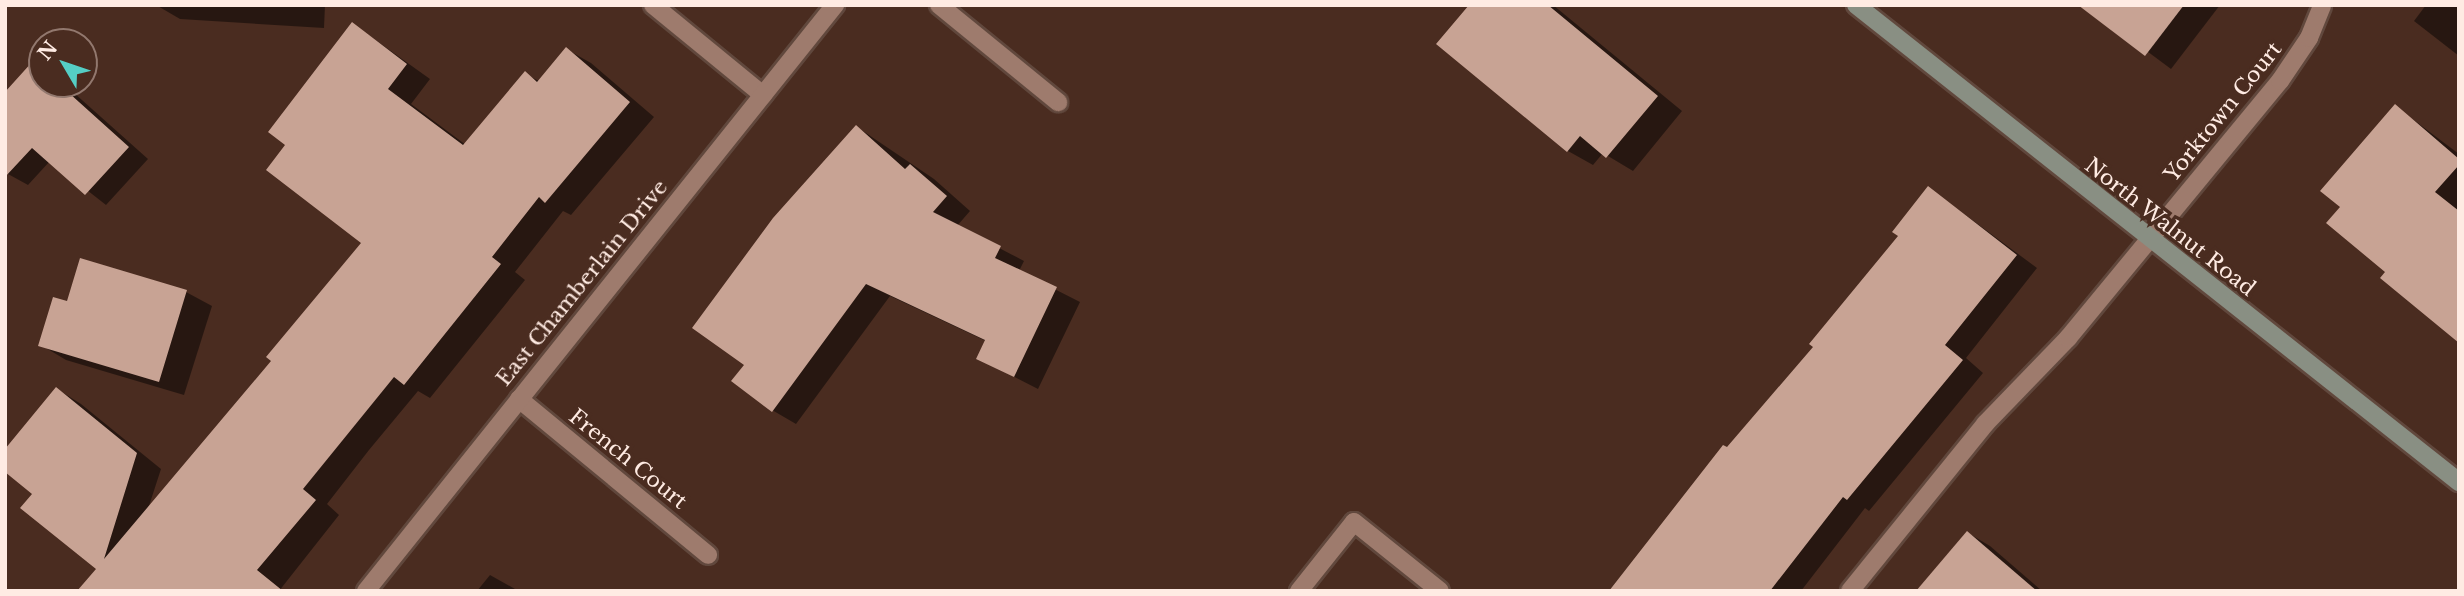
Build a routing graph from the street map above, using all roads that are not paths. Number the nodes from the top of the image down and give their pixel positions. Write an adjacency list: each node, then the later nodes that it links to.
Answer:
1 (653, 5): 6 (street)
2 (835, 5): 6 (street, East Chamberlain Drive)
3 (939, 5): 7 (street)
4 (1856, 5): 8 (street, North Walnut Road)
5 (2322, 5): 8 (street, Yorktown Court)
6 (763, 95): 9 (street, East Chamberlain Drive)
7 (1058, 102)
8 (2149, 241): 10 (street, North Walnut Road); 15 (street, Yorktown Court)
9 (519, 399): 11 (street, French Court); 12 (street, East Chamberlain Drive)
10 (2459, 482)
11 (708, 555)
12 (366, 591)
13 (1299, 591): 14 (street)
14 (1440, 591)
15 (1850, 591)

